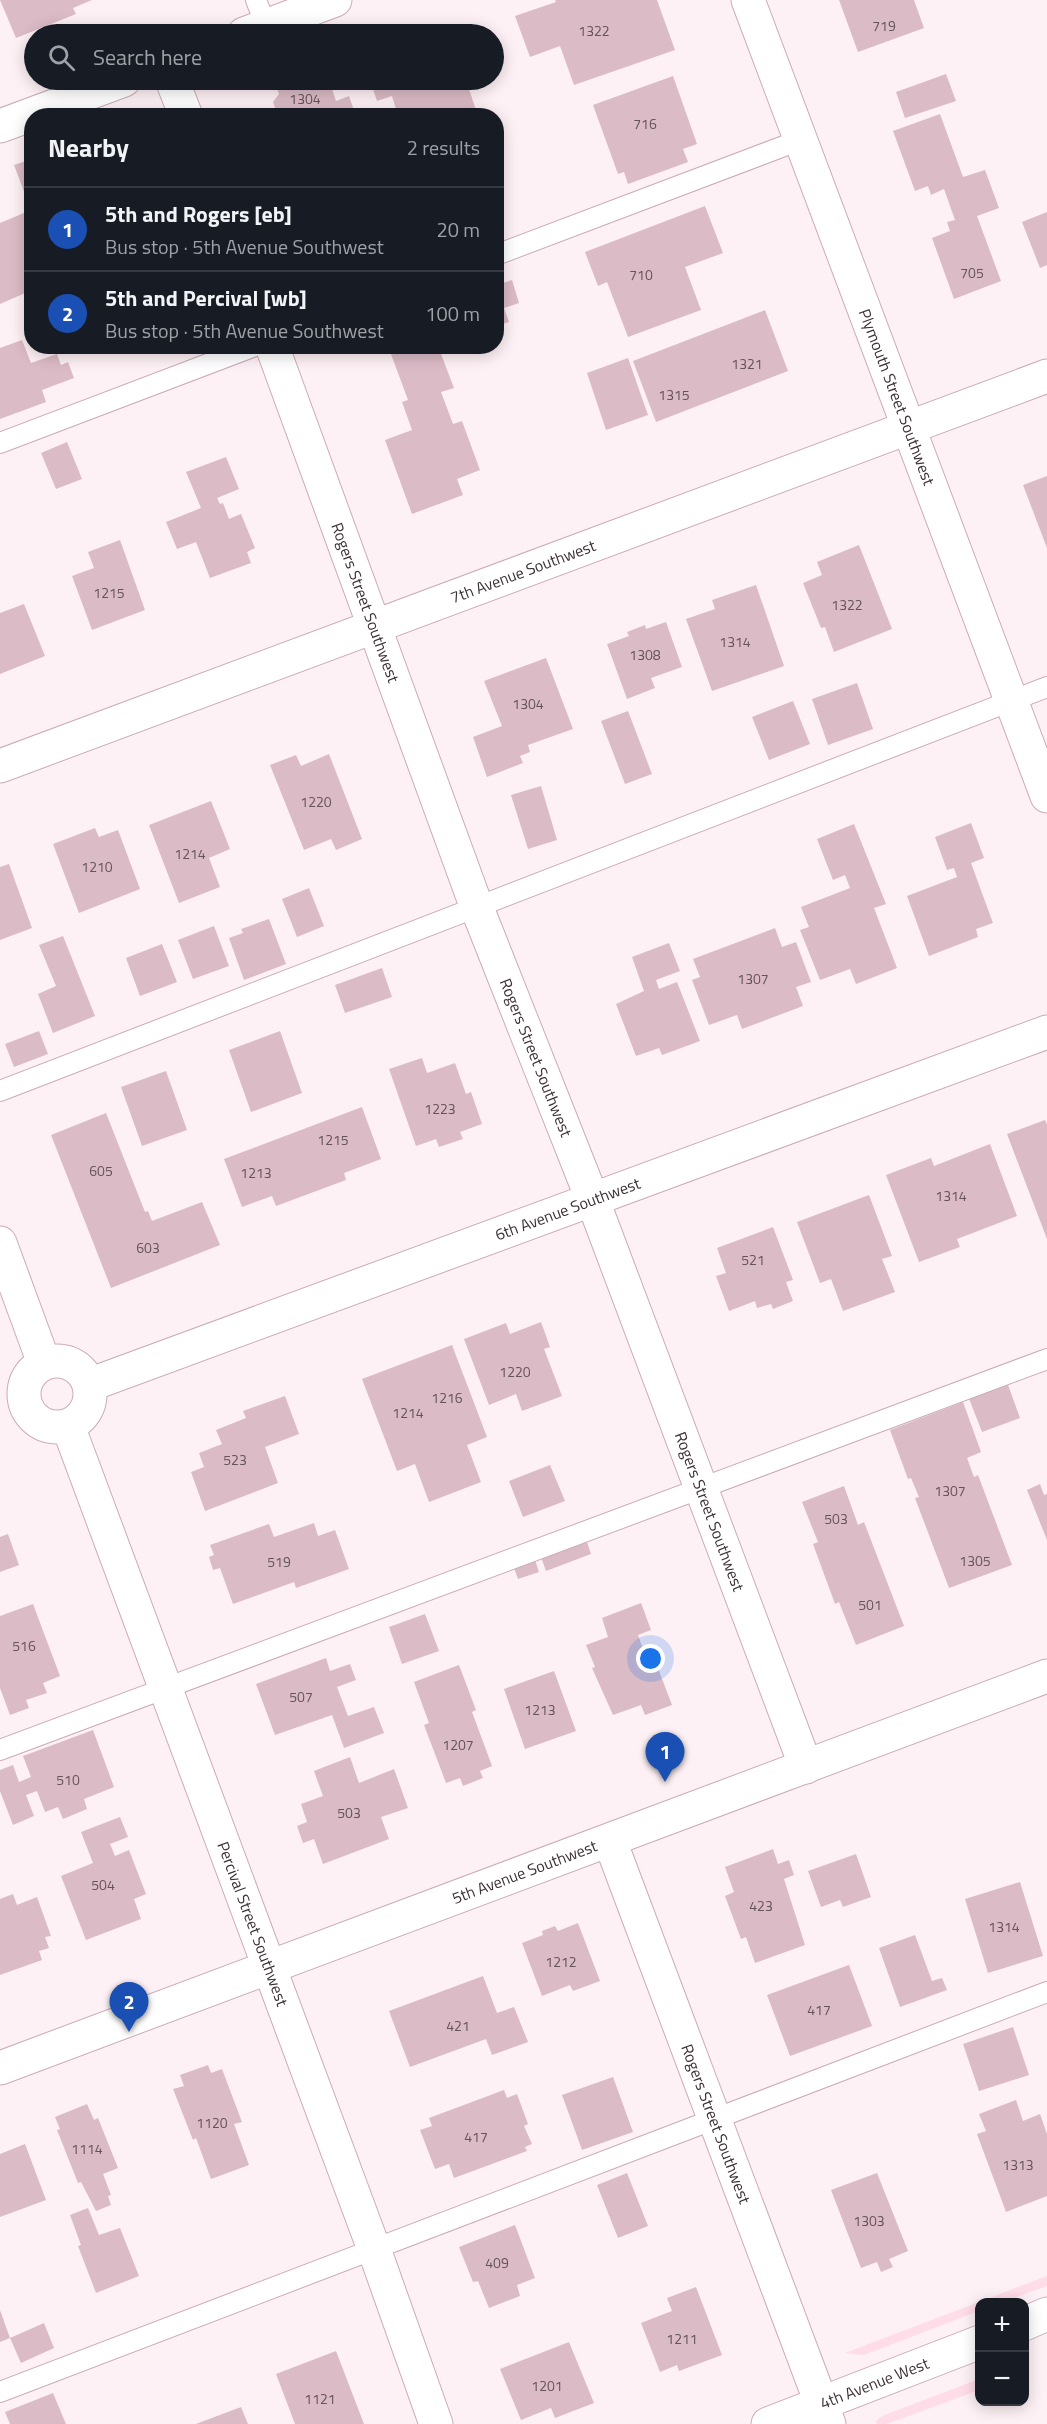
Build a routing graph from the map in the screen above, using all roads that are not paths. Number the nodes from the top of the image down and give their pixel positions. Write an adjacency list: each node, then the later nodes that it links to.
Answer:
1 (335, 0): 3 (street)
2 (748, 0): 10 (street, Plymouth Street Southwest)
3 (255, 20)
4 (97, 90): 6 (street)
5 (176, 90): 7 (street)
6 (49, 108)
7 (183, 108)
8 (24, 117): 9 (street)
9 (0, 126)
10 (800, 140): 11 (lane); 15 (street, Plymouth Street Southwest)
11 (504, 252)
12 (234, 354): 16 (lane)
13 (275, 354): 17 (street, Rogers Street Southwest)
14 (1047, 376): 15 (street, 7th Avenue Southwest)
15 (908, 428): 17 (street, 7th Avenue Southwest); 19 (street, Plymouth Street Southwest)
16 (0, 443)
17 (375, 626): 20 (street, 7th Avenue Southwest); 22 (street, Rogers Street Southwest)
18 (1047, 687): 19 (lane)
19 (1011, 700): 21 (street, Plymouth Street Southwest); 22 (lane)
20 (0, 766)
21 (1047, 796)
22 (477, 908): 24 (lane); 25 (street, Rogers Street Southwest)
23 (1047, 1032): 25 (street, 6th Avenue Southwest)
24 (0, 1091)
25 (593, 1201): 29 (street, 6th Avenue Southwest); 32 (street, Rogers Street Southwest)
26 (0, 1243): 28 (street)
27 (1047, 1359): 32 (lane)
28 (44, 1363): 29 (street); 30 (street)
29 (88, 1385): 31 (street)
30 (13, 1413): 31 (street)
31 (68, 1426): 34 (street, Percival Street Southwest)
32 (700, 1488): 34 (lane); 36 (street, Rogers Street Southwest)
33 (1047, 1676): 36 (street, 5th Avenue Southwest)
34 (167, 1687): 35 (lane); 38 (street, Percival Street Southwest)
35 (0, 1750)
36 (806, 1767): 37 (street, 5th Avenue Southwest)
37 (610, 1841): 38 (street, 5th Avenue Southwest); 41 (street, Rogers Street Southwest)
38 (268, 1967): 40 (street, 5th Avenue Southwest); 42 (street, Percival Street Southwest)
39 (1047, 1992): 41 (lane)
40 (0, 2068)
41 (714, 2120): 42 (lane); 47 (street, Rogers Street Southwest)
42 (374, 2249): 46 (lane); 48 (street, Percival Street Southwest)
43 (1047, 2314): 44 (street)
44 (1029, 2322)
45 (975, 2344): 47 (street, 4th Avenue West)
46 (0, 2392)
47 (825, 2415): 49 (street, 4th Avenue West)
48 (436, 2424)
49 (768, 2424)

